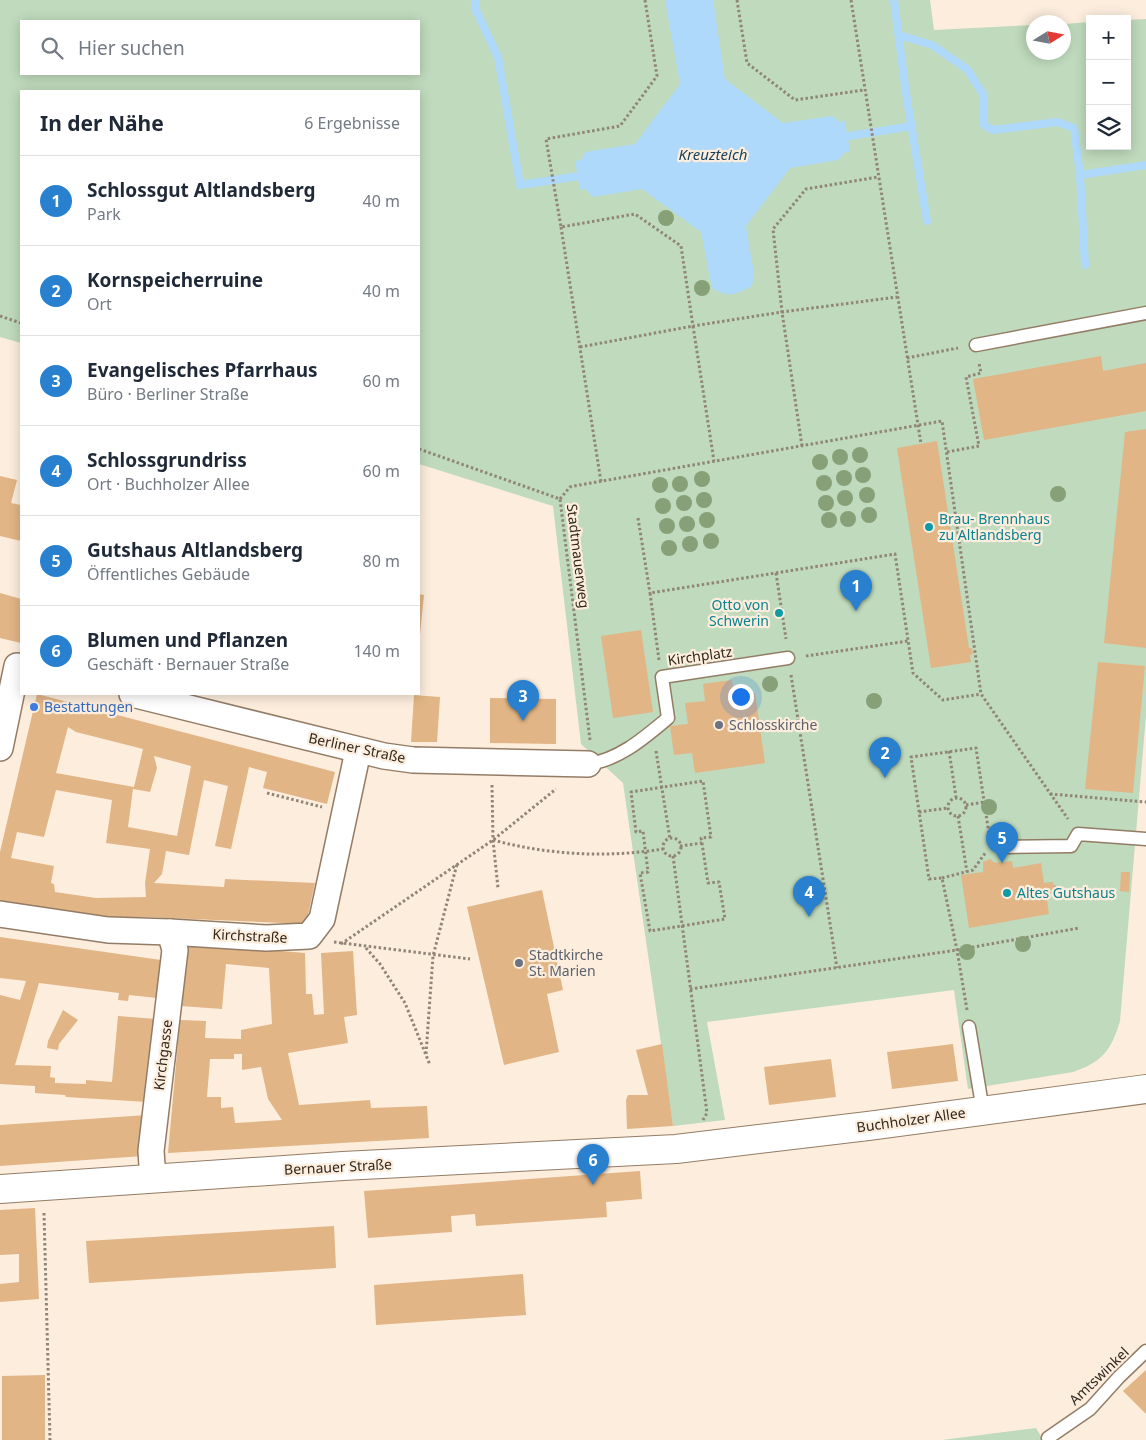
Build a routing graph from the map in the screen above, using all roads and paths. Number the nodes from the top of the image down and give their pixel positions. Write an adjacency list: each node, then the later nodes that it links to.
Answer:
1 (645, 0): 6 (path)
2 (737, 0): 4 (path)
3 (851, 0): 4 (path)
4 (864, 90): 5 (path)
5 (878, 177): 7 (path); 8 (path)
6 (561, 227): 12 (path); 14 (path)
7 (897, 297): 8 (path); 15 (path)
8 (782, 312): 12 (path); 18 (path)
9 (1146, 313): 13 (lane)
10 (0, 316): 11 (path)
11 (20, 323)
12 (693, 326): 14 (path); 21 (path)
13 (976, 345): 15 (path); 20 (path)
14 (580, 347): 22 (path)
15 (907, 358): 16 (path)
16 (918, 426): 17 (path); 18 (path); 20 (path)
17 (921, 444)
18 (802, 446): 21 (path)
19 (420, 449): 23 (path, Stadtmauerweg)
20 (947, 452): 31 (path)
21 (714, 461): 22 (path)
22 (601, 482): 23 (path)
23 (560, 498): 37 (path, Stadtmauerweg)
24 (638, 518): 26 (path)
25 (776, 573): 26 (path); 27 (path); 28 (path)
26 (650, 593): 30 (path)
27 (908, 641): 28 (path); 31 (path)
28 (788, 658): 30 (lane, Kirchplatz); 76 (path)
29 (13, 665): 33 (street)
30 (662, 677): 37 (lane, Kirchplatz)
31 (981, 694): 41 (path)
32 (136, 695): 34 (street, Berliner Straße)
33 (0, 748)
34 (358, 751): 36 (street, Berliner Straße); 70 (street)
35 (949, 751): 42 (path); 43 (path); 48 (path)
36 (491, 762): 37 (street, Berliner Straße); 53 (path)
37 (590, 764): 53 (path)
38 (659, 766): 39 (path)
39 (662, 787): 51 (path); 54 (path); 58 (path)
40 (267, 793): 47 (path)
41 (1050, 794): 44 (path); 50 (path)
42 (956, 797): 45 (path); 46 (path)
43 (984, 802): 45 (path); 56 (path)
44 (1146, 802)
45 (966, 806): 49 (path)
46 (948, 808): 48 (path); 49 (path)
47 (332, 809)
48 (919, 812): 62 (path)
49 (958, 816): 61 (path)
50 (1078, 834): 52 (lane); 56 (lane)
51 (670, 839): 55 (path); 57 (path)
52 (1146, 839)
53 (493, 840): 58 (path); 60 (path); 64 (path)
54 (702, 843): 55 (path); 67 (path)
55 (680, 846): 59 (path)
56 (997, 847): 61 (path)
57 (663, 848): 58 (path); 59 (path)
58 (645, 852): 67 (path)
59 (673, 856): 67 (path)
60 (457, 863): 71 (path); 74 (path)
61 (967, 872): 62 (path)
62 (942, 878): 73 (path)
63 (1054, 887): 65 (path)
64 (498, 888)
65 (1078, 895)
66 (0, 914): 69 (street, Kirchstraße)
67 (682, 926): 77 (path)
68 (1080, 928): 73 (path)
69 (170, 932): 70 (street, Kirchstraße); 85 (street, Kirchgasse)
70 (309, 936): 71 (path)
71 (341, 944): 72 (path)
72 (366, 947): 74 (path); 79 (path)
73 (957, 950): 76 (path); 78 (path)
74 (433, 956): 75 (path); 79 (path)
75 (470, 959)
76 (838, 968): 77 (path)
77 (690, 989): 83 (path)
78 (969, 1027): 82 (lane)
79 (426, 1054): 80 (path)
80 (430, 1065)
81 (1146, 1089): 82 (main road, Buchholzer Allee)
82 (983, 1111): 84 (main road, Buchholzer Allee)
83 (703, 1128)
84 (676, 1149): 85 (main road, Bernauer Straße)
85 (152, 1179): 86 (main road, Bernauer Straße)
86 (43, 1187): 87 (main road, Bernauer Straße); 90 (path)
87 (0, 1190)
88 (1146, 1351): 89 (lane, Amtswinkel)
89 (1048, 1438)
90 (50, 1440)

